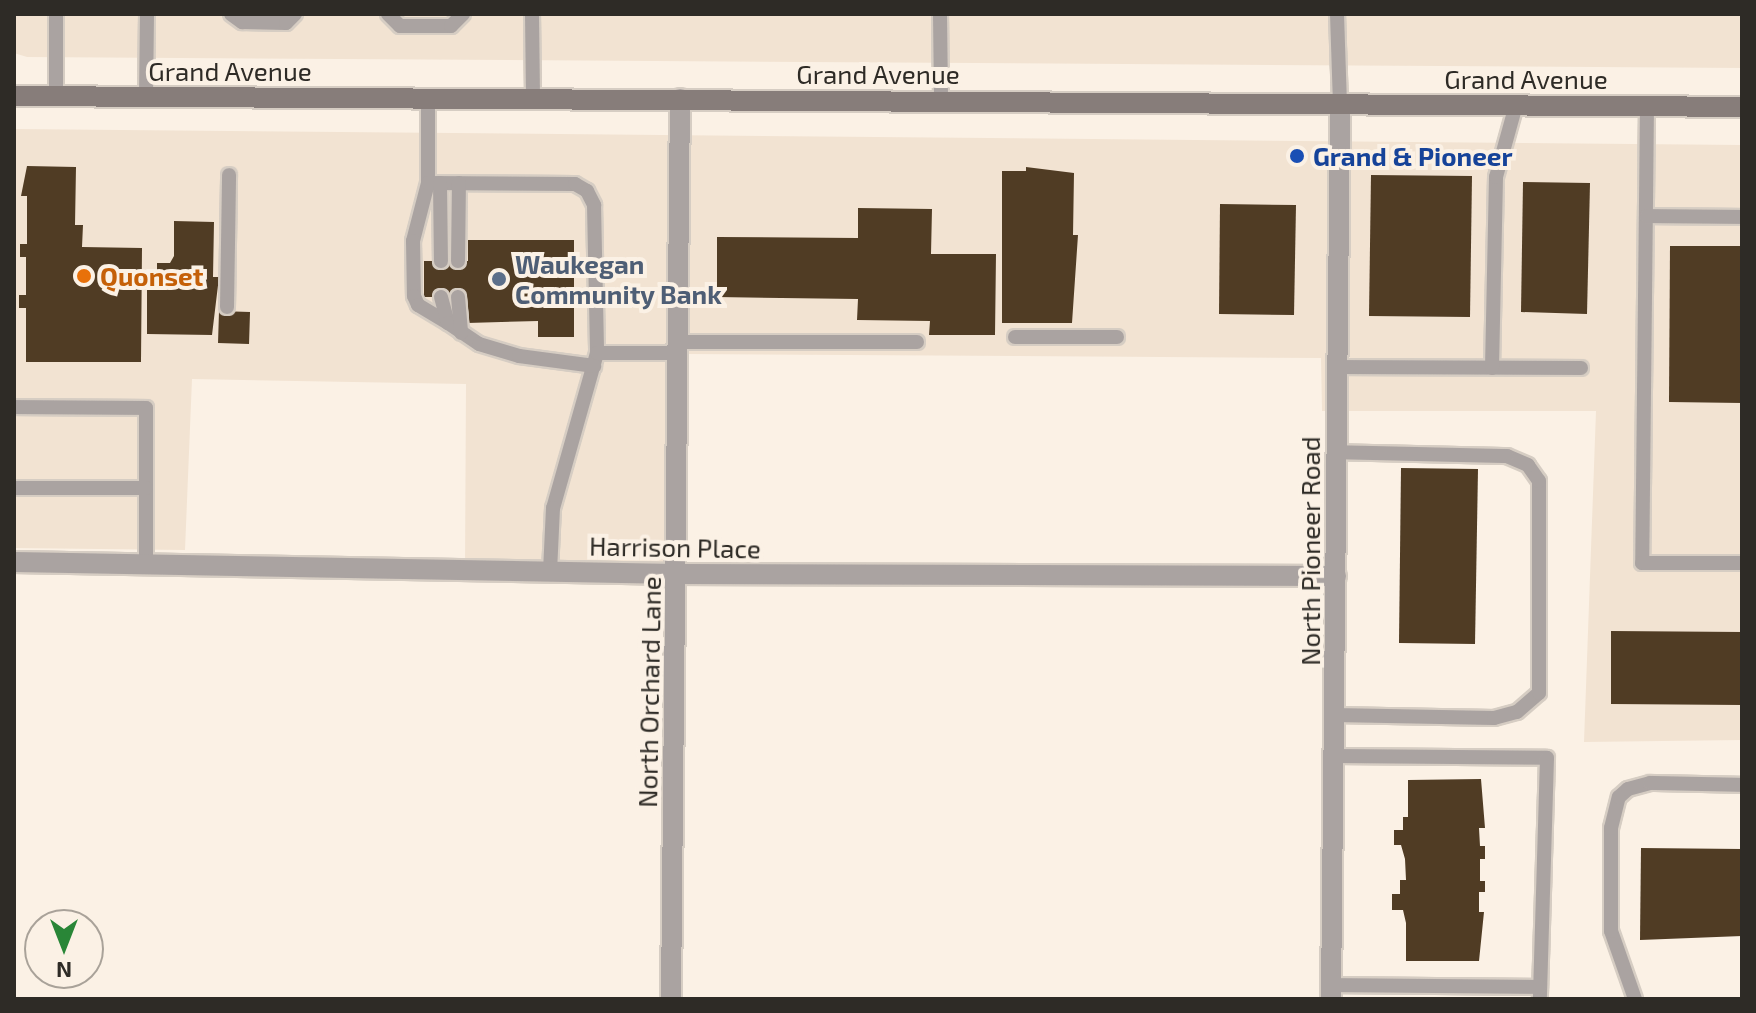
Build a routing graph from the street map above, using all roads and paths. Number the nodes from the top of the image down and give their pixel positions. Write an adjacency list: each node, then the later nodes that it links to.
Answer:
1 (56, 14): 11 (lane)
2 (147, 14): 12 (lane)
3 (231, 14): 4 (lane)
4 (295, 14)
5 (388, 14): 6 (lane)
6 (463, 14)
7 (532, 14): 14 (lane)
8 (940, 14): 16 (lane)
9 (1337, 14): 17 (lane)
10 (14, 96): 11 (main road, Grand Avenue)
11 (56, 96): 12 (main road, Grand Avenue)
12 (146, 97): 13 (main road, Grand Avenue)
13 (428, 98): 14 (main road, Grand Avenue); 22 (lane)
14 (533, 98): 15 (main road, Grand Avenue)
15 (680, 99): 16 (main road, Grand Avenue); 36 (street, North Orchard Lane)
16 (941, 100): 17 (main road, Grand Avenue)
17 (1340, 103): 18 (main road, Grand Avenue); 38 (street, North Pioneer Road)
18 (1516, 105): 19 (main road, Grand Avenue); 39 (lane)
19 (1647, 106): 20 (main road, Grand Avenue); 24 (lane)
20 (1742, 107)
21 (229, 175): 30 (lane)
22 (434, 183): 23 (lane); 26 (lane); 31 (lane)
23 (459, 183): 27 (lane); 37 (lane)
24 (1647, 216): 25 (lane); 47 (lane)
25 (1742, 217)
26 (441, 261)
27 (458, 261)
28 (441, 297): 31 (lane)
29 (458, 297): 32 (lane)
30 (227, 307)
31 (448, 323): 32 (lane)
32 (461, 333): 37 (lane)
33 (1015, 337): 34 (lane)
34 (1117, 337)
35 (917, 342): 36 (lane)
36 (677, 347): 37 (lane); 49 (street, North Orchard Lane)
37 (596, 359): 48 (lane)
38 (1337, 367): 39 (lane); 42 (street, North Pioneer Road)
39 (1492, 368): 40 (lane)
40 (1581, 368)
41 (14, 407): 44 (lane)
42 (1336, 452): 50 (street, North Pioneer Road); 51 (lane)
43 (14, 488): 44 (lane)
44 (146, 488): 46 (lane)
45 (14, 562): 46 (street, Harrison Place)
46 (146, 563): 48 (street, Harrison Place)
47 (1742, 563)
48 (550, 572): 49 (street, Harrison Place)
49 (676, 574): 50 (street, Harrison Place); 56 (street, North Orchard Lane)
50 (1336, 576): 51 (street, North Pioneer Road)
51 (1334, 715): 52 (street, North Pioneer Road)
52 (1334, 756): 54 (street, North Pioneer Road); 55 (lane)
53 (1742, 785): 57 (lane)
54 (1331, 992): 55 (lane)
55 (1540, 993)
56 (671, 999)
57 (1635, 999)

